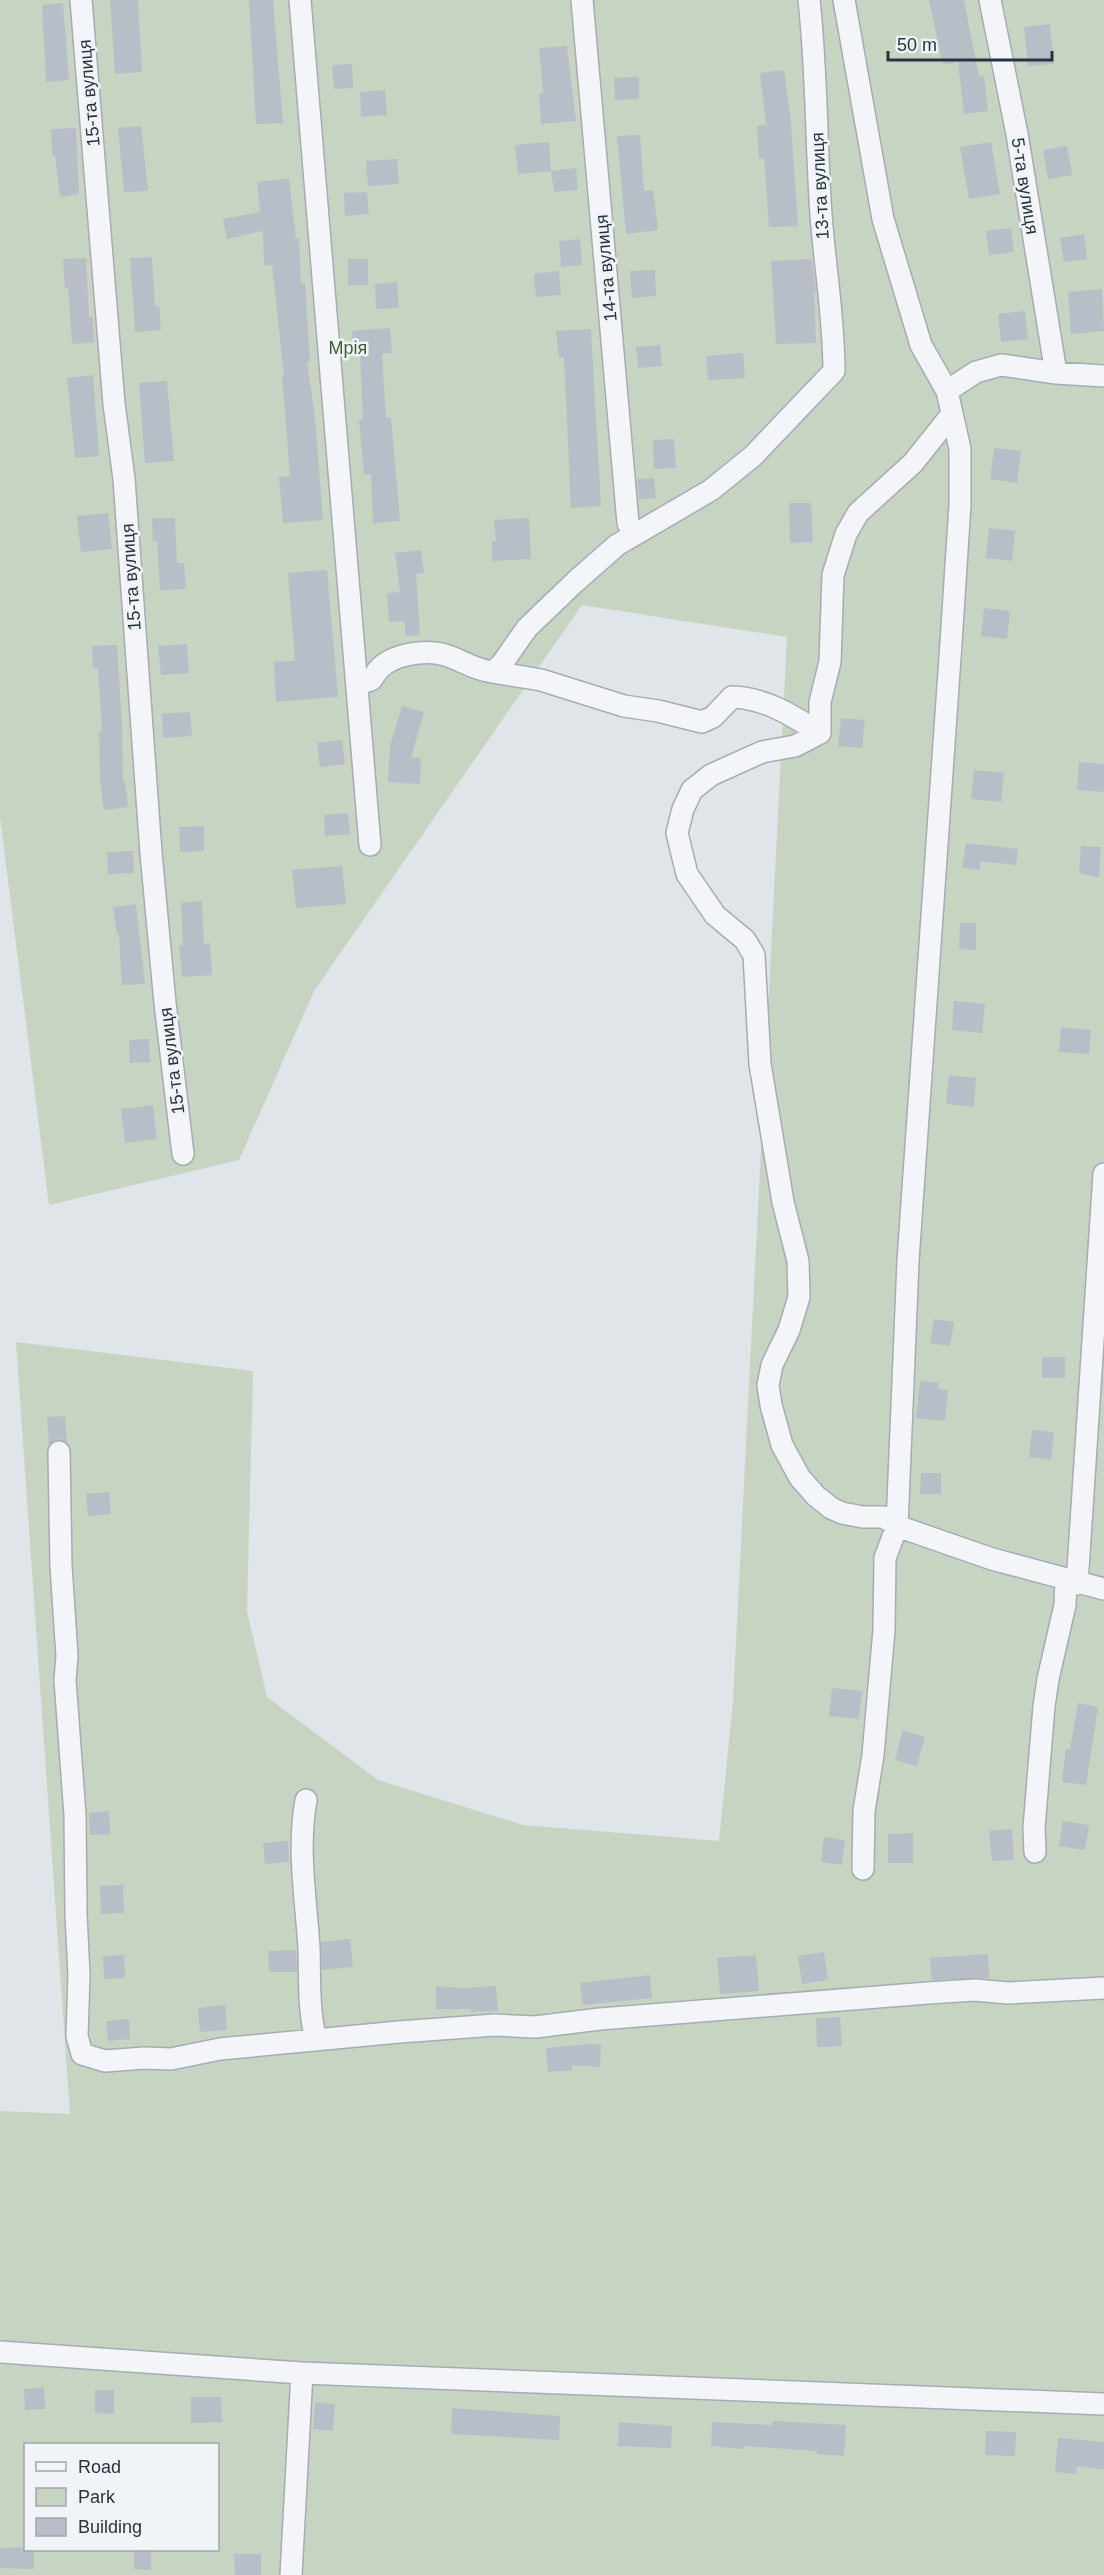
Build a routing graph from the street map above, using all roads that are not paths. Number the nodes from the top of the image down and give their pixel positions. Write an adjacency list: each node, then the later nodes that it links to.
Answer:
1 (81, 0): 16 (street, 15-та вулиця)
2 (300, 0): 13 (street)
3 (582, 0): 11 (street, 14-та вулиця)
4 (809, 0): 11 (street, 13-та вулиця)
5 (844, 0): 9 (street)
6 (990, 0): 7 (street, 5-та вулиця)
7 (1056, 373): 8 (street); 9 (street)
8 (1104, 376)
9 (947, 391): 10 (street)
10 (952, 414): 14 (street); 19 (street)
11 (634, 535): 12 (street)
12 (493, 672): 13 (street); 14 (street)
13 (358, 684): 15 (street)
14 (820, 734): 19 (street)
15 (370, 845)
16 (183, 1154)
17 (1104, 1174): 20 (street)
18 (59, 1452): 26 (street)
19 (897, 1526): 20 (street); 24 (street)
20 (1072, 1582): 21 (street); 23 (street)
21 (1104, 1589)
22 (306, 1800): 26 (street)
23 (1035, 1851)
24 (863, 1869)
25 (1104, 1988): 26 (street)
26 (316, 2040)
27 (0, 2352): 28 (street)
28 (302, 2373): 29 (street); 30 (street)
29 (1104, 2404)
30 (291, 2575)

